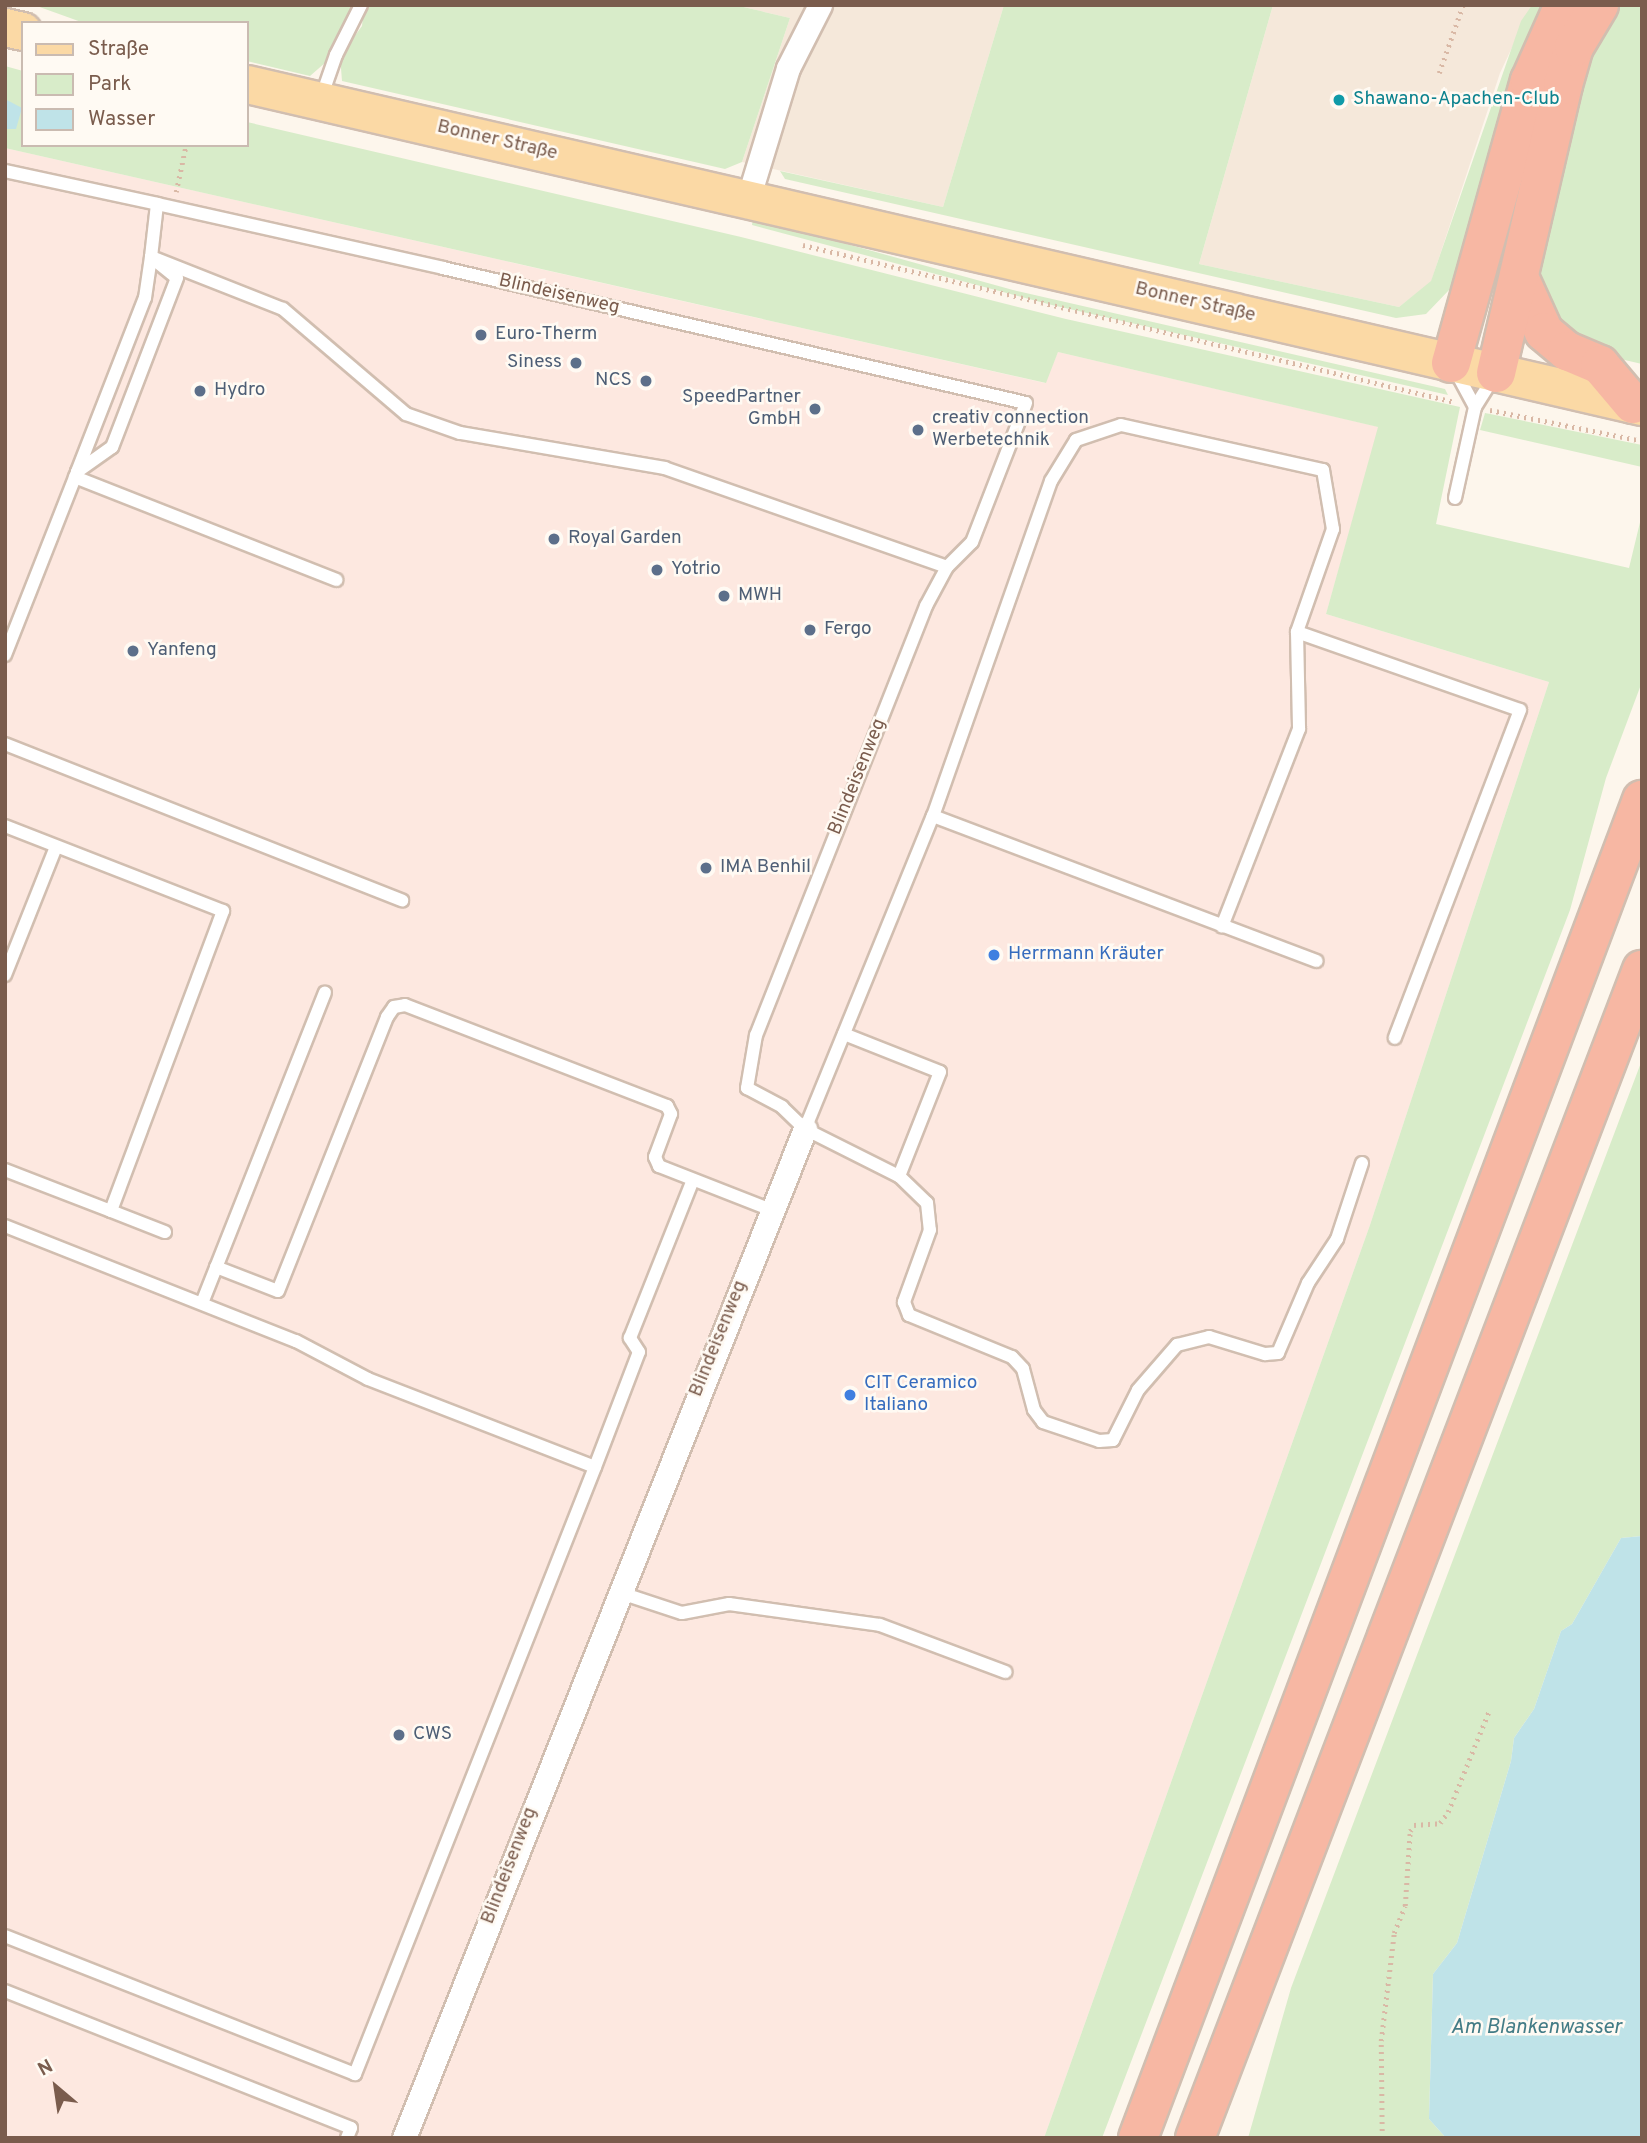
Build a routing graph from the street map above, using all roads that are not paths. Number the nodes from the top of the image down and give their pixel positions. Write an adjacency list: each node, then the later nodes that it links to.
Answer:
1 (361, 5): 6 (lane)
2 (820, 5): 8 (street)
3 (1564, 5): 12 (highway)
4 (1599, 5): 11 (highway)
5 (248, 84): 6 (main road, Bonner Straße)
6 (320, 101): 8 (main road, Bonner Straße)
7 (5, 171): 9 (lane)
8 (748, 199): 12 (main road, Bonner Straße)
9 (157, 204): 10 (lane); 18 (lane, Blindeisenweg)
10 (151, 257): 16 (lane); 16 (lane); 18 (lane)
11 (1519, 277): 13 (highway); 15 (highway)
12 (1451, 363): 13 (main road, Bonner Straße); 14 (lane)
13 (1496, 373): 14 (lane); 15 (main road, Bonner Straße)
14 (1475, 407): 17 (lane)
15 (1639, 417)
16 (76, 474): 19 (lane); 21 (lane)
17 (1455, 498)
18 (947, 567): 35 (lane, Blindeisenweg)
19 (336, 580)
20 (1297, 632): 24 (lane); 28 (lane); 34 (lane)
21 (5, 655)
22 (5, 744): 27 (lane)
23 (1642, 800): 53 (highway)
24 (933, 816): 28 (lane); 33 (lane)
25 (5, 826): 26 (lane)
26 (56, 846): 31 (lane); 41 (lane)
27 (402, 900)
28 (1222, 927): 29 (lane)
29 (1317, 961)
30 (1642, 970): 54 (highway)
31 (5, 975)
32 (325, 993): 44 (lane)
33 (844, 1034): 35 (lane); 38 (lane)
34 (1395, 1038)
35 (805, 1129): 38 (lane); 40 (street, Blindeisenweg)
36 (1362, 1163): 38 (lane)
37 (5, 1170): 41 (lane)
38 (899, 1176)
39 (693, 1180): 40 (lane); 44 (lane); 46 (lane)
40 (771, 1210): 47 (street, Blindeisenweg)
41 (111, 1211): 43 (lane)
42 (5, 1226): 45 (lane)
43 (165, 1232)
44 (216, 1267): 45 (lane)
45 (202, 1303): 46 (lane)
46 (594, 1467): 49 (lane)
47 (618, 1592): 48 (lane); 52 (street, Blindeisenweg)
48 (1006, 1672)
49 (5, 1936)
50 (5, 1991): 51 (lane)
51 (347, 2138)
52 (404, 2138)
53 (1138, 2138)
54 (1195, 2138)

